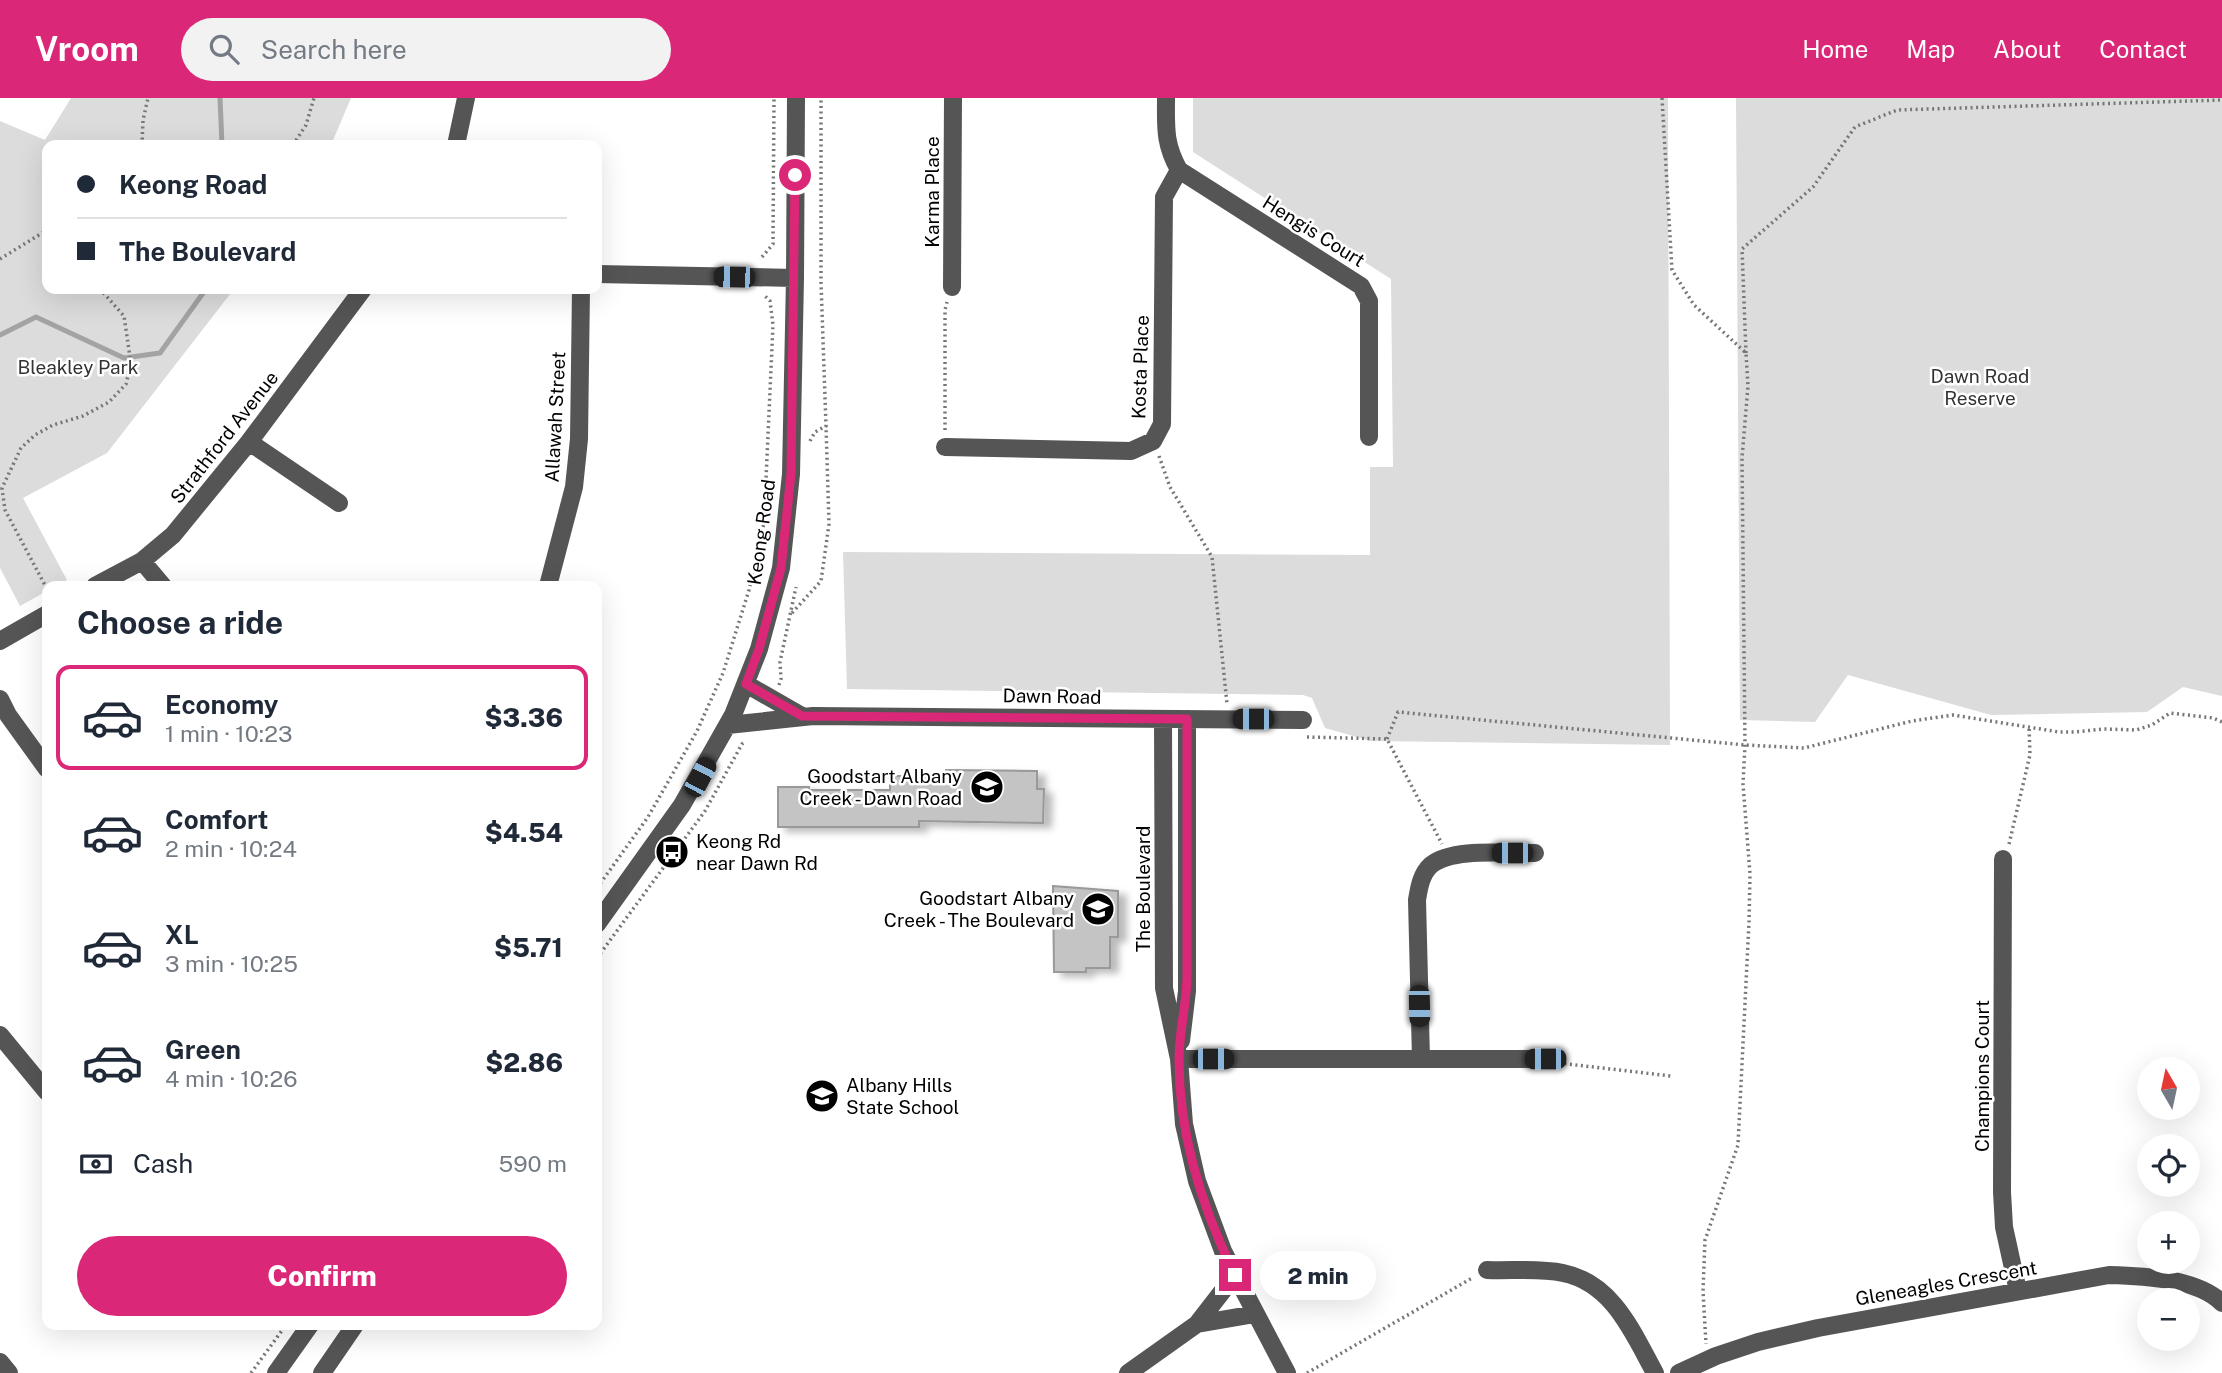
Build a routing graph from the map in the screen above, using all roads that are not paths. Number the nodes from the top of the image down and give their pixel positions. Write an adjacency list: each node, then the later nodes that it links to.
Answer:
1 (467, 98): 5 (street)
2 (796, 98): 8 (street, Keong Road)
3 (953, 98): 9 (street, Karma Place)
4 (1166, 98): 6 (street)
5 (457, 140)
6 (1178, 170): 12 (street, Hengis Court); 14 (street, Kosta Place)
7 (602, 274): 8 (street)
8 (795, 278): 22 (street, Keong Road)
9 (952, 287)
10 (359, 294): 13 (street, Strathford Avenue)
11 (581, 294): 19 (street, Allawah Street)
12 (1368, 437)
13 (249, 442): 15 (street); 16 (street, Strathford Avenue)
14 (945, 447)
15 (339, 503)
16 (142, 561): 17 (street, Strathford Avenue); 18 (street)
17 (104, 581)
18 (159, 581)
19 (549, 581)
20 (42, 617): 21 (street)
21 (0, 641)
22 (746, 684): 24 (street, Dawn Road); 27 (street, Keong Road)
23 (0, 699): 29 (street)
24 (802, 716): 25 (street, Dawn Road); 27 (street, Dawn Road)
25 (1163, 719): 26 (street, Dawn Road); 34 (street, The Boulevard)
26 (1187, 719): 28 (street, Dawn Road); 34 (street, The Boulevard)
27 (728, 725): 32 (street, Keong Road)
28 (1302, 728)
29 (42, 762)
30 (1535, 853): 35 (street)
31 (2003, 859): 40 (street, Champions Court)
32 (602, 917)
33 (0, 1035): 37 (street)
34 (1179, 1059): 35 (street); 39 (street, The Boulevard)
35 (1421, 1059): 36 (street)
36 (1545, 1059)
37 (42, 1081)
38 (1487, 1270): 52 (street)
39 (1235, 1275): 42 (street, The Boulevard); 43 (street)
40 (2018, 1291): 41 (street, Gleneagles Crescent); 53 (street, Gleneagles Crescent)
41 (2220, 1297)
42 (1255, 1314): 43 (street); 51 (street, The Boulevard)
43 (1197, 1324): 50 (street)
44 (306, 1330): 48 (street)
45 (352, 1330): 49 (street)
46 (0, 1362): 47 (street)
47 (9, 1373)
48 (276, 1373)
49 (322, 1373)
50 (1128, 1373)
51 (1287, 1373)
52 (1655, 1373)
53 (1679, 1373)

